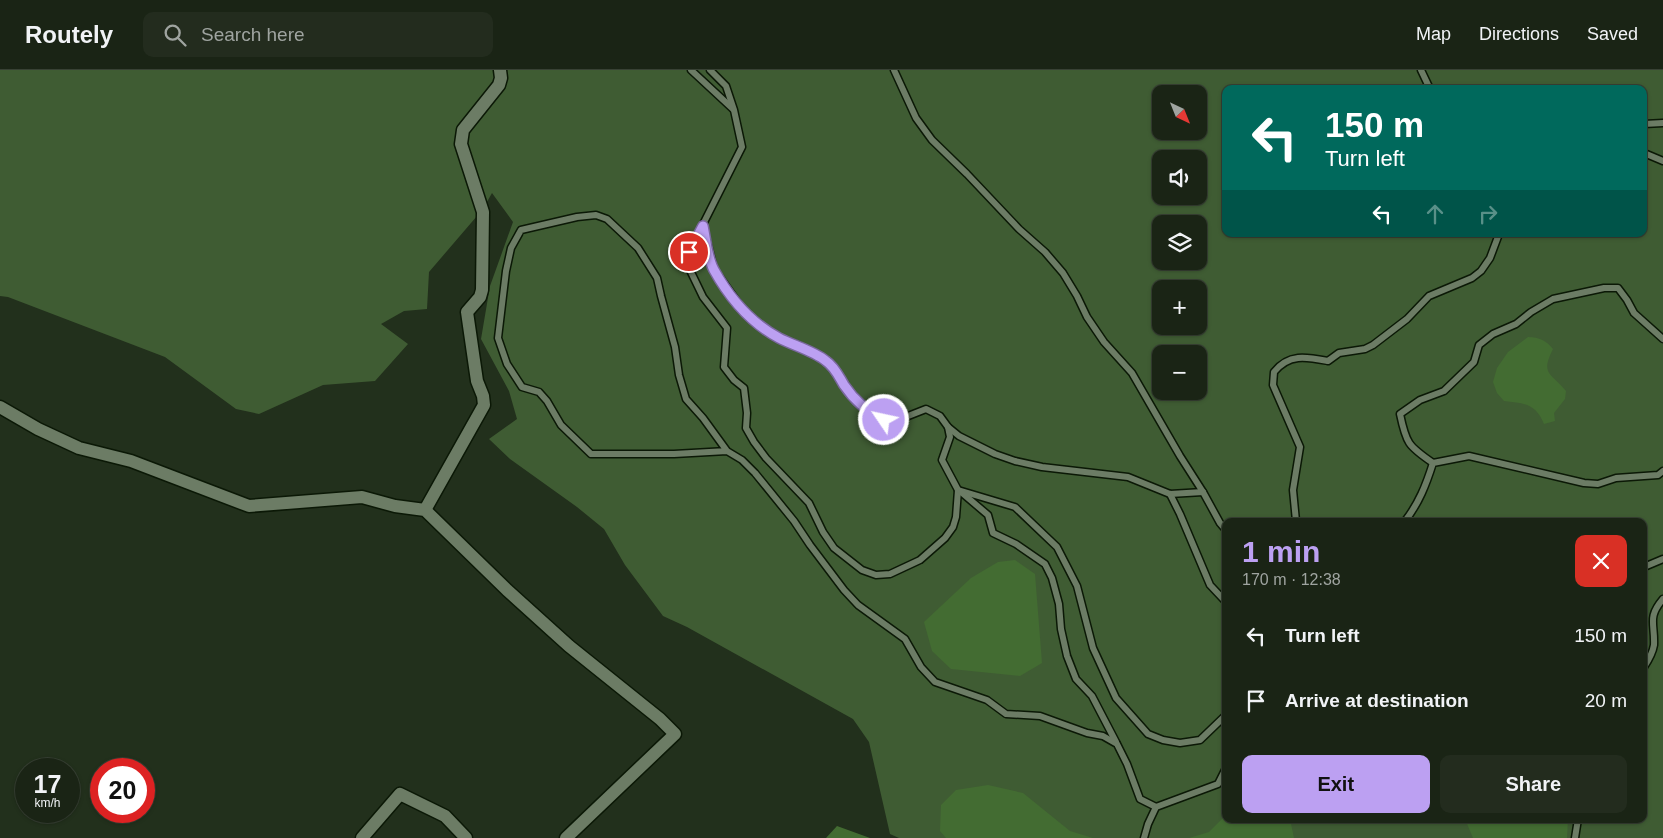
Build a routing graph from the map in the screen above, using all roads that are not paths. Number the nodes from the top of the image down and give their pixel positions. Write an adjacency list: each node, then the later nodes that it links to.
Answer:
1 (500, 70): 23 (street)
2 (691, 70): 7 (lane)
3 (710, 70): 7 (lane)
4 (894, 70): 21 (lane)
5 (1421, 70): 6 (lane)
6 (1428, 85)
7 (734, 110): 12 (lane)
8 (1663, 123): 9 (lane)
9 (1647, 124)
10 (1647, 154): 11 (lane)
11 (1663, 161)
12 (703, 226): 16 (lane); 20 (lane)
13 (1498, 237): 24 (lane)
14 (1663, 339): 18 (lane)
15 (0, 407): 23 (street)
16 (948, 427): 20 (lane); 22 (lane)
17 (727, 451): 17 (lane); 33 (lane)
18 (1433, 463): 19 (lane); 25 (lane)
19 (1663, 471)
20 (958, 490): 32 (lane); 33 (lane)
21 (1203, 492): 22 (lane); 26 (lane)
22 (1170, 494): 29 (lane)
23 (425, 510): 39 (street)
24 (1296, 518)
25 (1408, 518)
26 (1222, 525)
27 (1663, 559): 28 (lane)
28 (1647, 566)
29 (1222, 598)
30 (1663, 599): 31 (lane)
31 (1647, 660)
32 (1222, 719)
33 (1117, 744): 35 (lane)
34 (1222, 776): 35 (lane)
35 (1156, 807): 40 (lane)
36 (1577, 823): 41 (lane)
37 (362, 838): 38 (street)
38 (466, 838)
39 (566, 838)
40 (1144, 838)
41 (1575, 838)

